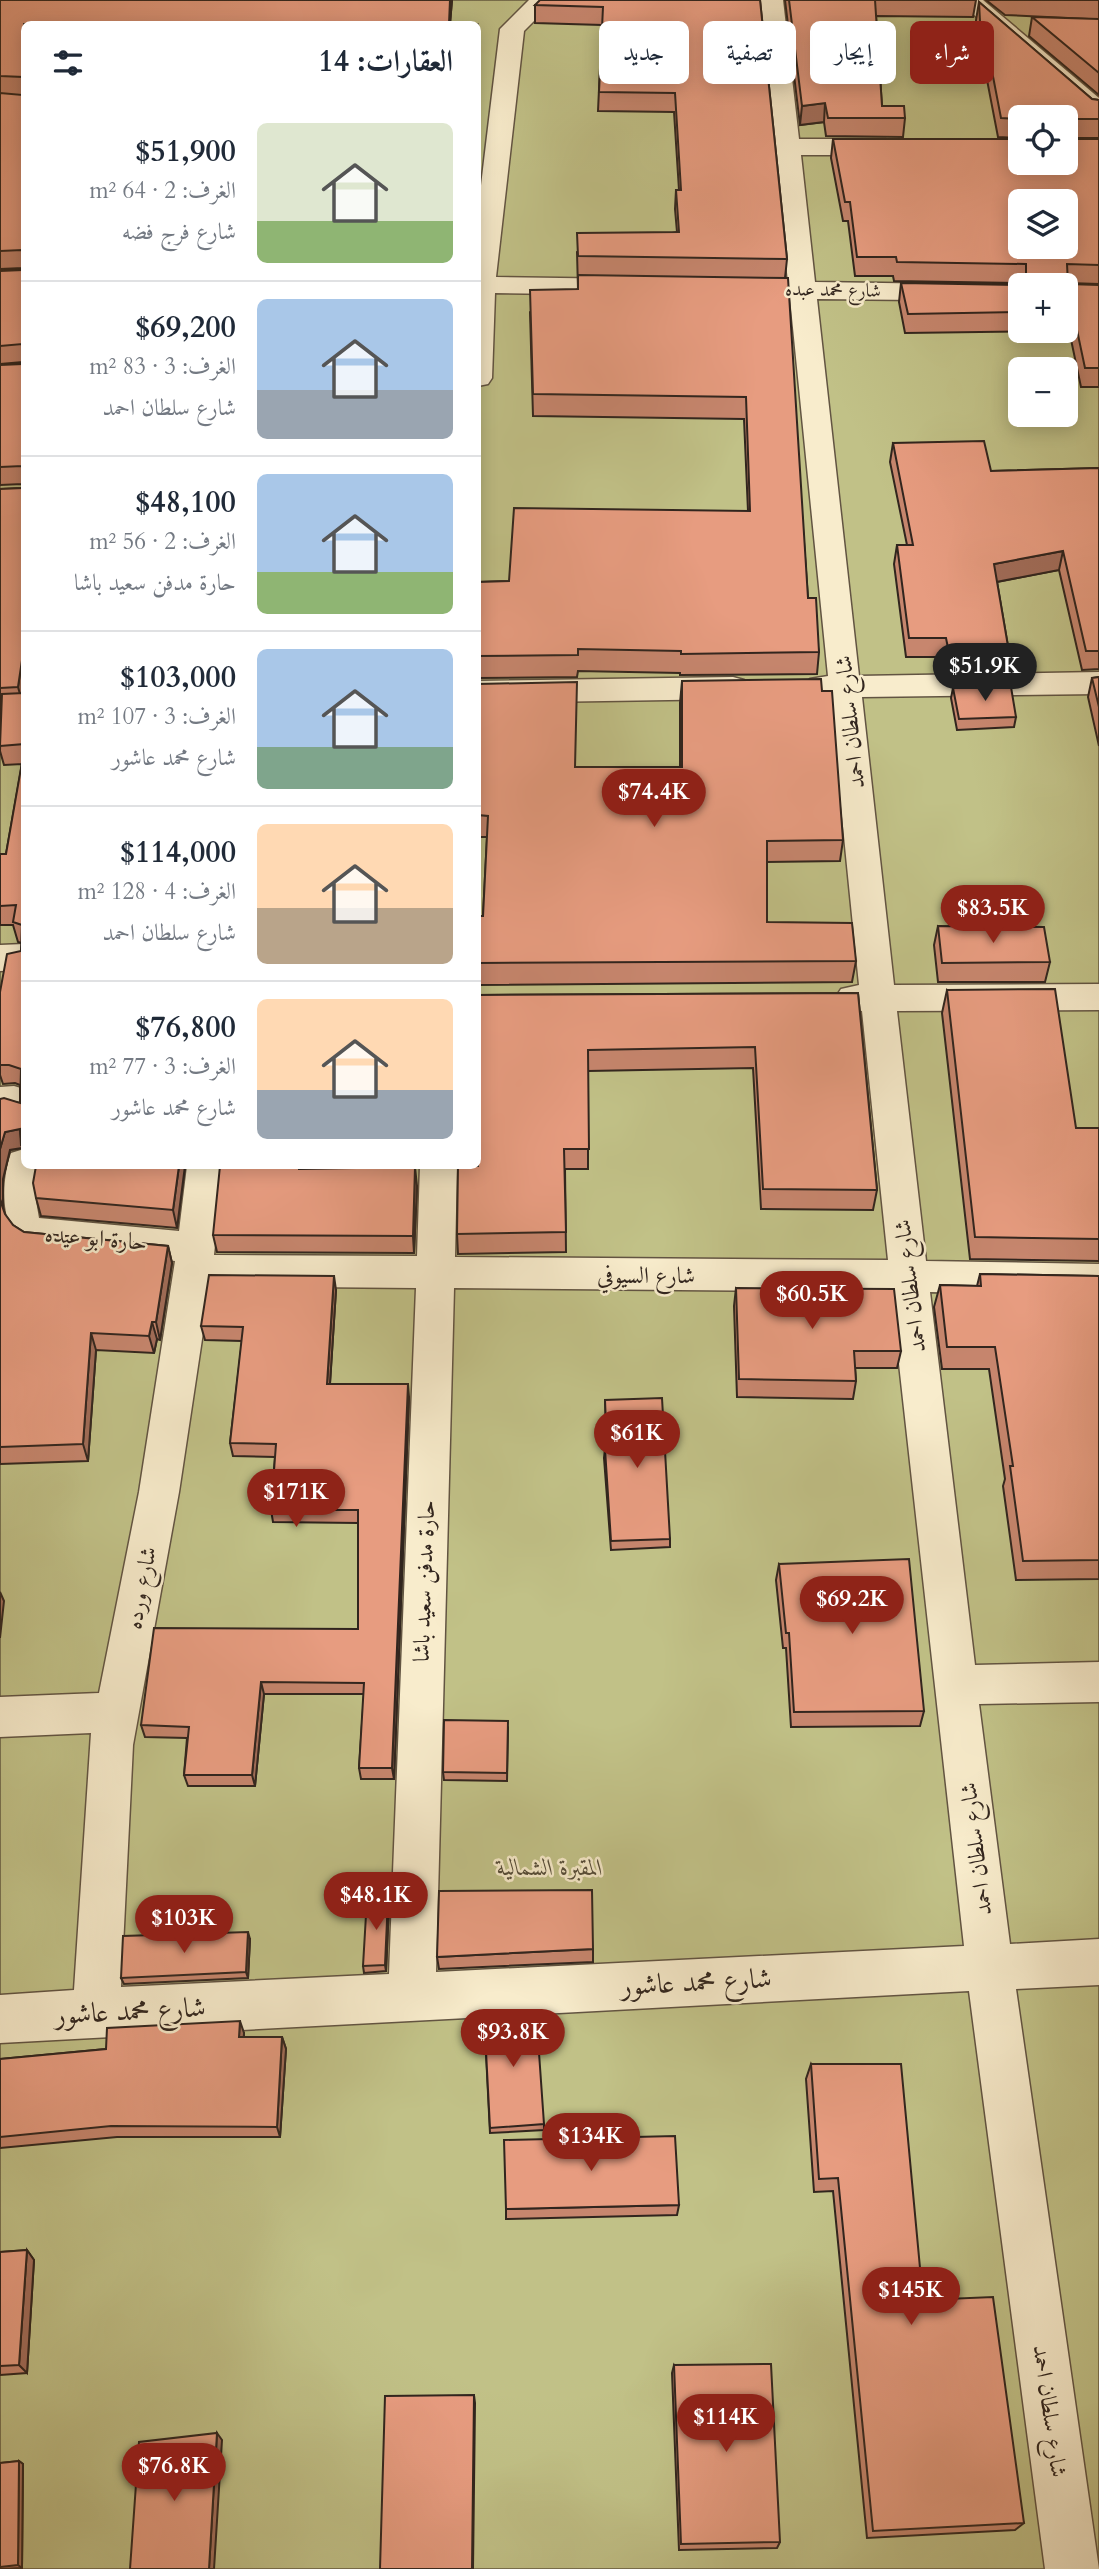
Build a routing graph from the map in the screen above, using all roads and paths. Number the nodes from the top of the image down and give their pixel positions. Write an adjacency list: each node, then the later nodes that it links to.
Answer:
1 (543, 0): 9 (street)
2 (771, 0): 7 (street, شارع سلطان احمد)
3 (969, 0): 4 (street)
4 (998, 25): 5 (street); 6 (street)
5 (1036, 26)
6 (1099, 111)
7 (787, 147): 8 (street); 13 (street, شارع سلطان احمد)
8 (910, 148)
9 (481, 277)
10 (481, 285): 11 (street)
11 (649, 288)
12 (747, 289): 13 (street, شارع محمد عبده)
13 (803, 290): 14 (street, شارع محمد عبده); 16 (street, شارع سلطان احمد)
14 (1008, 293)
15 (1099, 683): 16 (street)
16 (846, 686): 17 (street); 21 (street, شارع سلطان احمد)
17 (481, 692)
18 (21, 957): 19 (street)
19 (0, 958)
20 (1099, 997): 21 (street)
21 (878, 998): 22 (street); 30 (street, شارع سلطان احمد)
22 (823, 999)
23 (0, 1101): 24 (street)
24 (21, 1104)
25 (23, 1169): 28 (street, حارة ابو عيده)
26 (205, 1169): 28 (street, شارع ورده)
27 (439, 1169): 29 (street, حارة مدفن سعيد باشا)
28 (195, 1259): 29 (street, شارع السيوفي); 34 (street, شارع ورده)
29 (434, 1274): 30 (street, شارع السيوفي); 38 (street, حارة مدفن سعيد باشا)
30 (909, 1276): 31 (street, شارع السيوفي); 33 (street, شارع سلطان احمد)
31 (1099, 1280)
32 (1099, 1682): 33 (street)
33 (957, 1685): 37 (street, شارع سلطان احمد)
34 (118, 1712): 35 (street); 39 (street, شارع ورده)
35 (0, 1717)
36 (1099, 1962): 37 (street, شارع محمد عاشور)
37 (990, 1968): 38 (street, شارع محمد عاشور); 41 (street, شارع سلطان احمد)
38 (412, 1996): 39 (street, شارع محمد عاشور)
39 (96, 2012): 40 (street, شارع محمد عاشور)
40 (0, 2019)
41 (1072, 2569)

